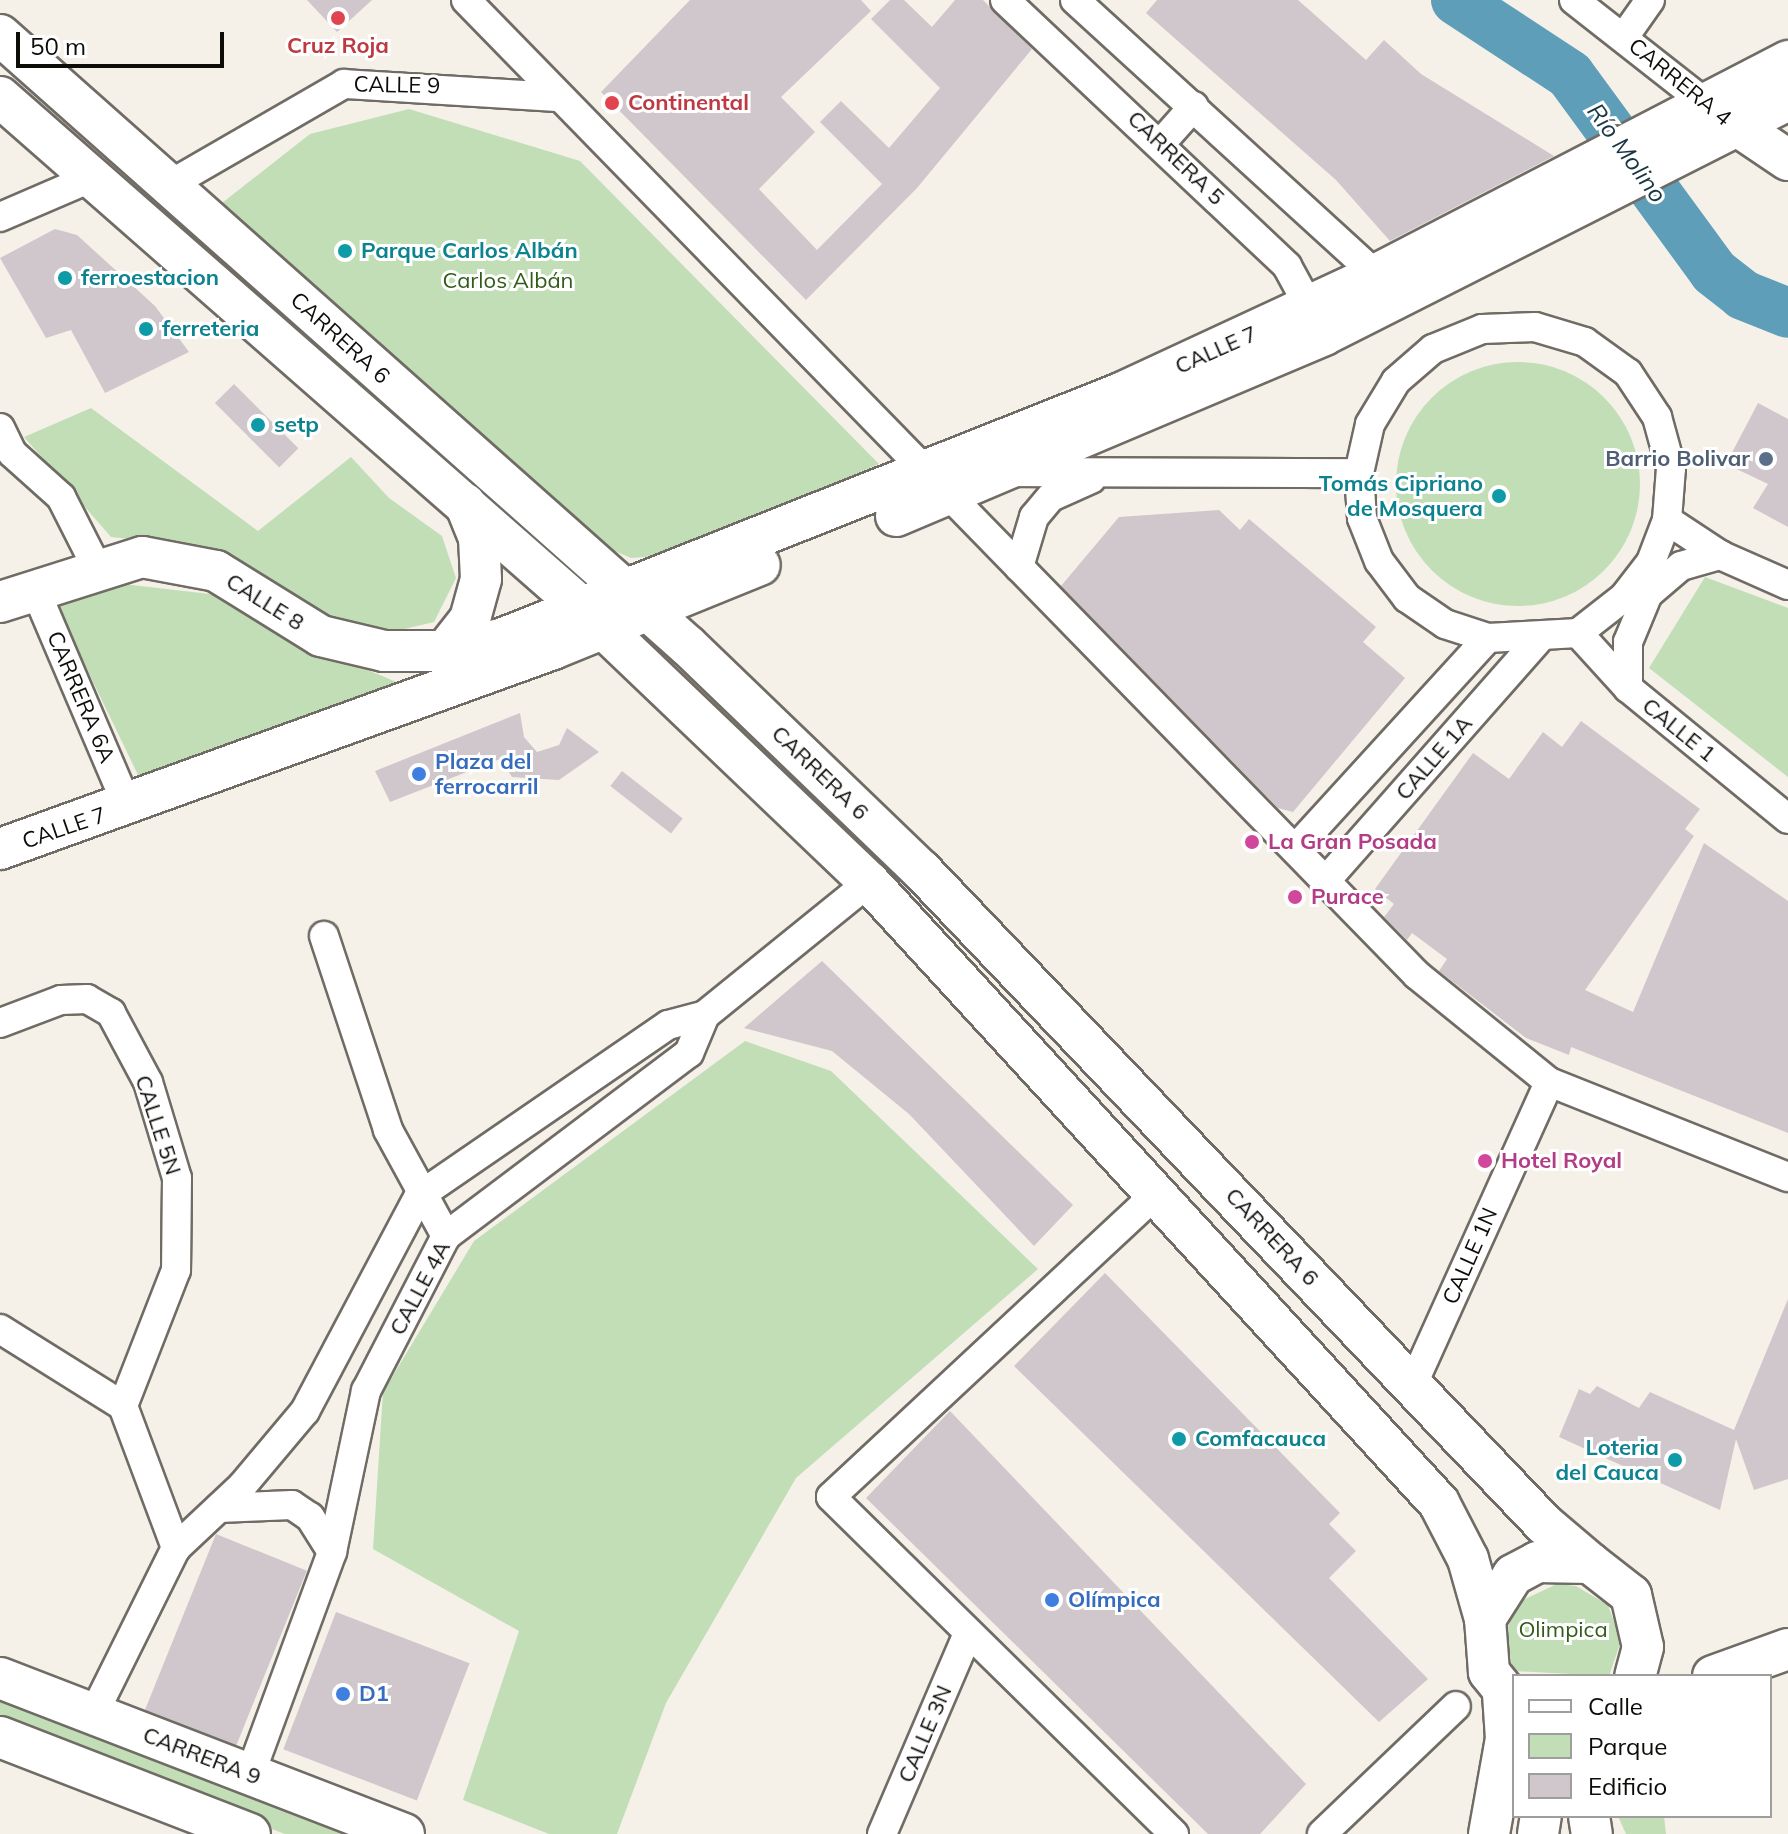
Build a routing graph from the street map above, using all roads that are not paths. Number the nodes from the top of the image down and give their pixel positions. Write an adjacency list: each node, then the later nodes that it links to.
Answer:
1 (466, 0): 10 (street)
2 (1005, 0): 14 (street, CARRERA 5)
3 (1075, 0): 12 (street)
4 (1574, 0): 7 (street, CARRERA 4)
5 (1650, 0): 7 (street)
6 (0, 35): 17 (main road, CARRERA 6)
7 (1624, 37): 13 (street, CARRERA 4)
8 (1788, 61): 13 (main road, CALLE 7)
9 (0, 97): 16 (main road, CARRERA 6)
10 (555, 97): 17 (street, CALLE 9); 25 (street)
11 (1788, 100): 13 (main road, CALLE 7)
12 (1194, 106): 14 (street); 19 (street)
13 (1713, 119): 15 (main road, CARRERA 4); 19 (main road, CALLE 7)
14 (1162, 142): 20 (street, CARRERA 5)
15 (1788, 160)
16 (91, 178): 18 (street); 26 (main road, CARRERA 6)
17 (169, 185): 33 (main road, CARRERA 6)
18 (0, 217)
19 (1388, 286): 20 (main road, CALLE 7)
20 (1317, 321): 22 (main road, CALLE 7); 25 (main road, CALLE 7)
21 (0, 428): 29 (street)
22 (1009, 472): 24 (street); 25 (main road, CALLE 7)
23 (1359, 473): 24 (street); 27 (street); 36 (street)
24 (1099, 476): 30 (street)
25 (942, 483): 30 (street); 33 (main road, CALLE 7); 33 (main road, CALLE 7)
26 (463, 501): 34 (main road, CARRERA 6); 38 (main road)
27 (1667, 520): 28 (street); 35 (street)
28 (1720, 555): 31 (street); 39 (street)
29 (96, 566): 32 (main road, CALLE 8); 38 (main road, CALLE 8)
30 (1019, 567): 42 (street)
31 (1788, 585)
32 (17, 594): 40 (street, CARRERA 6A)
33 (634, 601): 34 (main road); 55 (main road, CARRERA 6)
34 (592, 617): 38 (main road, CALLE 8); 40 (main road, CALLE 7); 45 (main road, CARRERA 6)
35 (1578, 633): 37 (street); 39 (street, CALLE 1)
36 (1488, 638): 37 (street); 42 (street, CALLE 1A)
37 (1539, 639): 44 (street, CALLE 1A)
38 (445, 651)
39 (1628, 688): 41 (street, CALLE 1)
40 (128, 807): 43 (main road, CALLE 7)
41 (1788, 819)
42 (1297, 847): 44 (street)
43 (0, 849)
44 (1329, 877): 49 (street)
45 (869, 882): 47 (street, CALLE 4A); 51 (main road, CARRERA 6)
46 (324, 936): 52 (street)
47 (705, 1015): 52 (street); 53 (street, CALLE 4A)
48 (0, 1023): 56 (street, CALLE 5N)
49 (1549, 1082): 50 (street); 55 (street, CALLE 1N)
50 (1788, 1177)
51 (1158, 1192): 61 (main road, CARRERA 6); 62 (street)
52 (419, 1196): 53 (street); 57 (street)
53 (446, 1236): 59 (street, CALLE 4A)
54 (0, 1329): 56 (street)
55 (1412, 1386): 60 (main road, CARRERA 6)
56 (123, 1406): 58 (street)
57 (219, 1508): 58 (street); 59 (street)
58 (176, 1548): 69 (street)
59 (332, 1552): 71 (street, CALLE 4A)
60 (1590, 1563): 61 (main road); 64 (main road, CARRERA 6)
61 (1485, 1619): 67 (main road, CARRERA 6)
62 (968, 1633): 74 (street, CALLE 3N); 75 (street)
63 (1788, 1649): 65 (main road)
64 (1635, 1674)
65 (1719, 1674)
66 (0, 1678): 69 (main road, CARRERA 9)
67 (1509, 1698): 77 (main road)
68 (1456, 1706): 76 (street)
69 (93, 1715): 71 (main road, CARRERA 9)
70 (0, 1737): 72 (main road)
71 (250, 1775): 73 (main road, CARRERA 9)
72 (250, 1834)
73 (404, 1834)
74 (882, 1834)
75 (1174, 1834)
76 (1322, 1834)
77 (1489, 1834)

